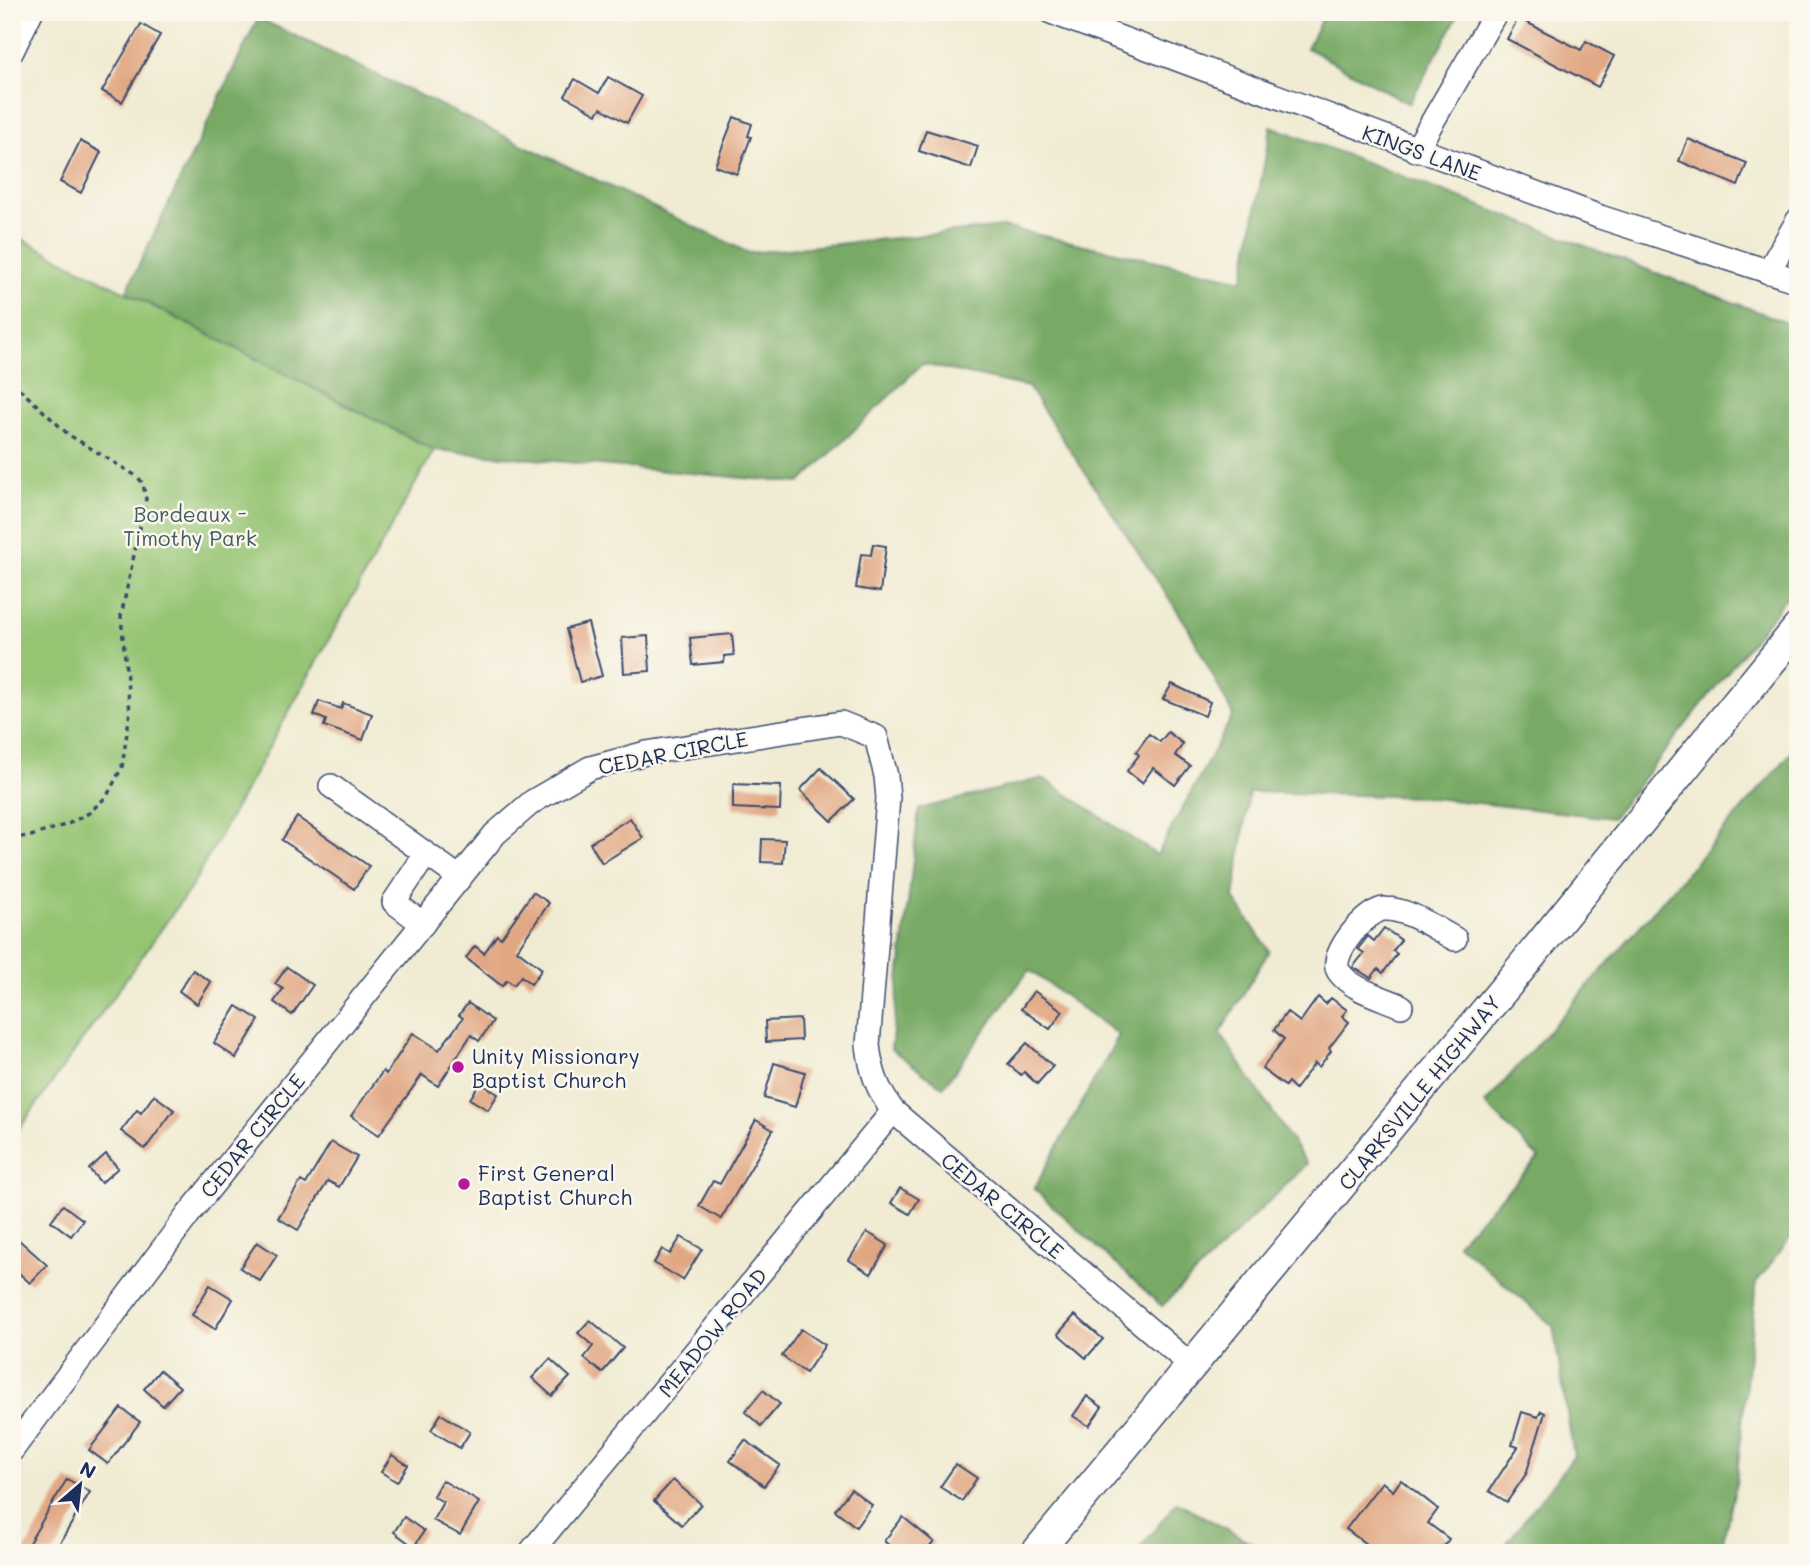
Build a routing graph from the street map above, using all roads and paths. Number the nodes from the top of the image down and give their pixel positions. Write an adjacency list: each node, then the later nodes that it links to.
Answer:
1 (32, 12): 4 (street)
2 (1051, 12): 5 (street, KINGS LANE)
3 (1496, 12): 5 (street)
4 (12, 51)
5 (1416, 150): 7 (street, KINGS LANE)
6 (1798, 220): 7 (street)
7 (1768, 272): 8 (street, KINGS LANE)
8 (1798, 281)
9 (12, 382): 12 (path)
10 (1798, 628): 19 (main road, CLARKSVILLE HIGHWAY)
11 (331, 786): 13 (street)
12 (12, 838)
13 (426, 853): 14 (street); 15 (street)
14 (460, 877): 15 (street, CEDAR CIRCLE); 18 (street, CEDAR CIRCLE)
15 (423, 924): 20 (street, CEDAR CIRCLE)
16 (1455, 939): 17 (street)
17 (1401, 1006)
18 (892, 1111): 19 (street, CEDAR CIRCLE); 21 (street, MEADOW ROAD)
19 (1192, 1366): 22 (main road, CLARKSVILLE HIGHWAY)
20 (12, 1450)
21 (530, 1553)
22 (1036, 1553)

